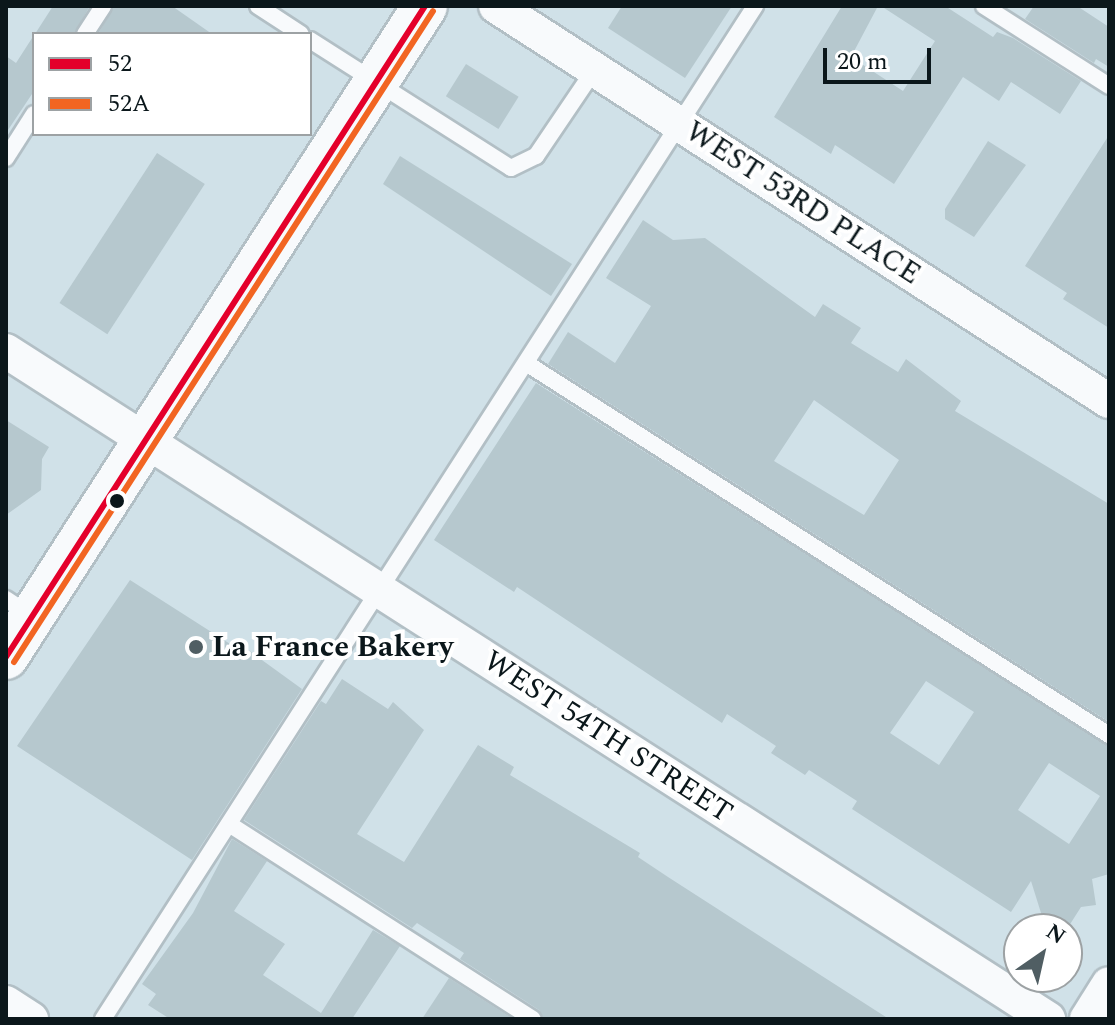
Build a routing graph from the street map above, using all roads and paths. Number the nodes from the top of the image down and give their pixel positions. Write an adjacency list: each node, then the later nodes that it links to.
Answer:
1 (103, 6): 7 (lane)
2 (258, 6): 8 (lane)
3 (425, 6): 11 (main road)
4 (496, 6): 10 (street, WEST 53RD PLACE)
5 (755, 6): 14 (lane)
6 (984, 6): 12 (lane)
7 (86, 32)
8 (298, 32)
9 (312, 41): 11 (lane)
10 (595, 69): 11 (lane); 14 (street, WEST 53RD PLACE)
11 (375, 82): 19 (main road)
12 (1109, 86)
13 (32, 117): 15 (lane)
14 (679, 124): 17 (lane); 18 (street, WEST 53RD PLACE)
15 (6, 158)
16 (6, 351): 19 (street, WEST 54TH STREET)
17 (526, 363): 20 (lane); 23 (lane)
18 (1109, 401)
19 (145, 441): 20 (street, WEST 54TH STREET); 21 (main road)
20 (379, 591): 24 (lane); 30 (street, WEST 54TH STREET)
21 (19, 608): 22 (main road)
22 (6, 657)
23 (1109, 735)
24 (229, 824): 28 (lane); 29 (lane)
25 (1109, 984): 31 (street)
26 (6, 1003): 27 (street)
27 (31, 1019)
28 (103, 1019)
29 (533, 1019)
30 (1048, 1019)
31 (1087, 1019)

